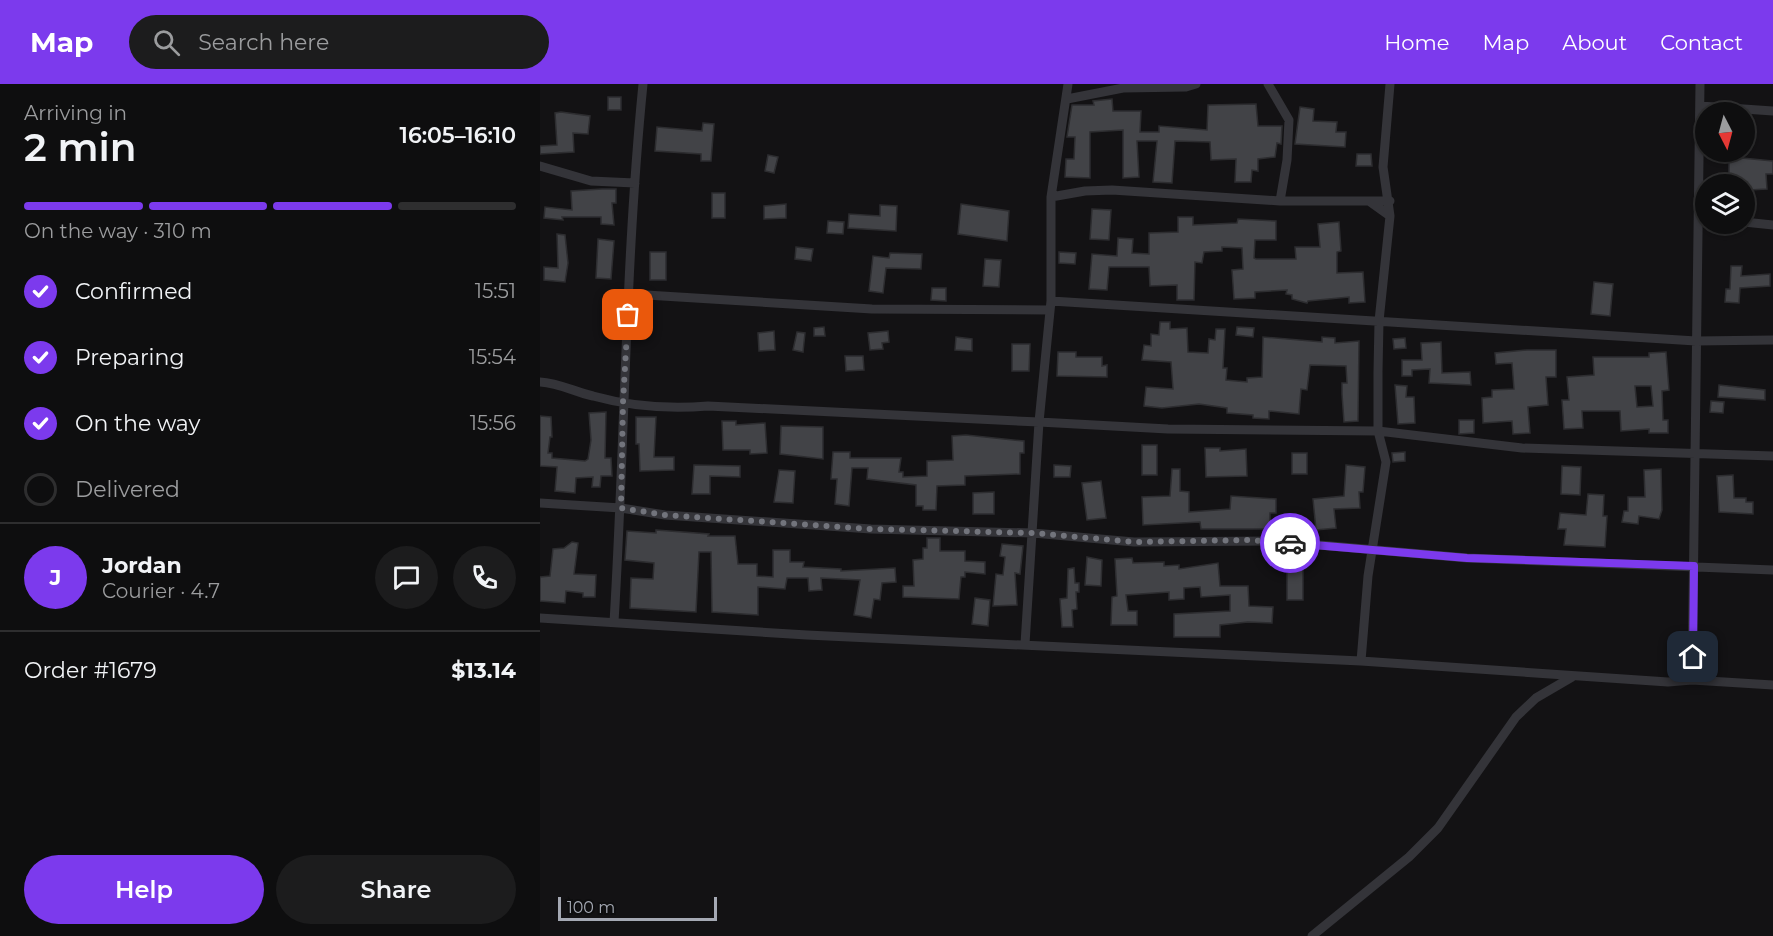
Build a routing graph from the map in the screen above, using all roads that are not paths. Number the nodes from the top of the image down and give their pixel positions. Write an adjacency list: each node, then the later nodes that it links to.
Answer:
1 (643, 84): 12 (street)
2 (1068, 84): 7 (street)
3 (1196, 84): 7 (street)
4 (1268, 84): 14 (street)
5 (1390, 84): 16 (street)
6 (1700, 84): 8 (street)
7 (1066, 99): 13 (street)
8 (1700, 102)
9 (1755, 110): 10 (street)
10 (1773, 111)
11 (540, 166): 12 (street)
12 (635, 183): 21 (street)
13 (1051, 197): 14 (street); 22 (street)
14 (1280, 201): 15 (street)
15 (1369, 201): 16 (street); 17 (street)
16 (1389, 201): 17 (street)
17 (1390, 216): 23 (street)
18 (1755, 223): 19 (street)
19 (1773, 225)
20 (1701, 234): 25 (street)
21 (630, 294): 22 (street); 27 (street)
22 (1050, 305): 23 (street); 28 (street)
23 (1379, 321): 25 (street); 29 (street)
24 (1773, 340): 25 (street)
25 (1696, 341): 30 (street)
26 (540, 382): 27 (street)
27 (623, 402): 28 (street); 33 (street)
28 (1039, 422): 29 (street); 34 (street)
29 (1378, 431): 30 (street); 35 (street)
30 (1696, 454): 31 (street); 36 (street)
31 (1773, 456)
32 (540, 503): 33 (street)
33 (621, 508): 34 (street); 39 (street)
34 (1033, 533): 35 (street); 40 (street)
35 (1373, 549): 36 (street); 41 (street)
36 (1694, 566): 37 (street); 43 (street)
37 (1773, 570)
38 (540, 618): 39 (street)
39 (614, 622): 40 (street)
40 (1025, 645): 41 (street)
41 (1360, 661): 42 (street)
42 (1572, 677): 43 (street); 45 (street)
43 (1692, 680): 44 (street)
44 (1773, 685)
45 (1312, 936)

